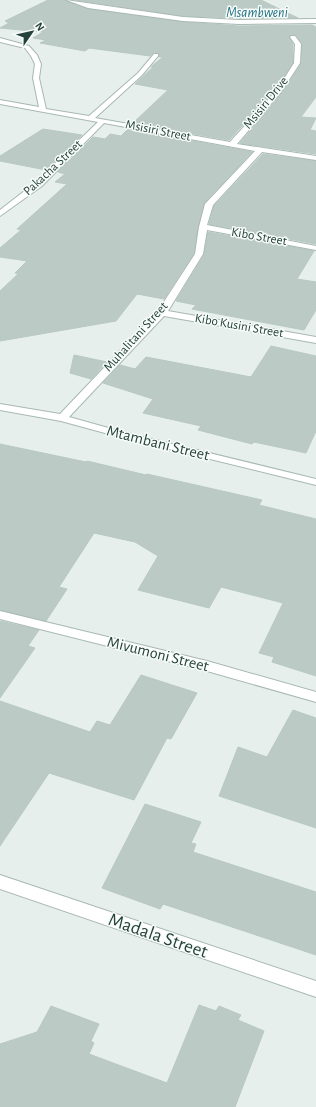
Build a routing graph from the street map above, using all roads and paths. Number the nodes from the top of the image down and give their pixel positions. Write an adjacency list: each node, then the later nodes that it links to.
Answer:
1 (69, 0): 2 (street)
2 (316, 21)
3 (293, 37): 10 (street, Msisiri Drive)
4 (0, 40): 7 (street)
5 (156, 55): 8 (street)
6 (0, 102): 7 (street, Msisiri Street)
7 (43, 109): 8 (street, Msisiri Street)
8 (91, 118): 9 (street, Msisiri Street)
9 (104, 120): 10 (street, Msisiri Street); 13 (street, Pakacha Street)
10 (232, 145): 11 (street, Msisiri Street)
11 (260, 150): 12 (street, Msisiri Street); 14 (street, Muhalitani Street)
12 (316, 158)
13 (0, 214)
14 (203, 227): 15 (street, Kibo Street); 16 (street, Muhalitani Street)
15 (316, 248)
16 (162, 313): 17 (street, Kibo Kusini Street); 19 (street, Muhalitani Street)
17 (316, 340)
18 (0, 407): 19 (street, Mtambani Street)
19 (62, 418): 20 (street, Mtambani Street)
20 (316, 482)
21 (0, 615): 22 (street, Mivumoni Street)
22 (316, 697)
23 (0, 882): 24 (street, Madala Street)
24 (316, 989)

